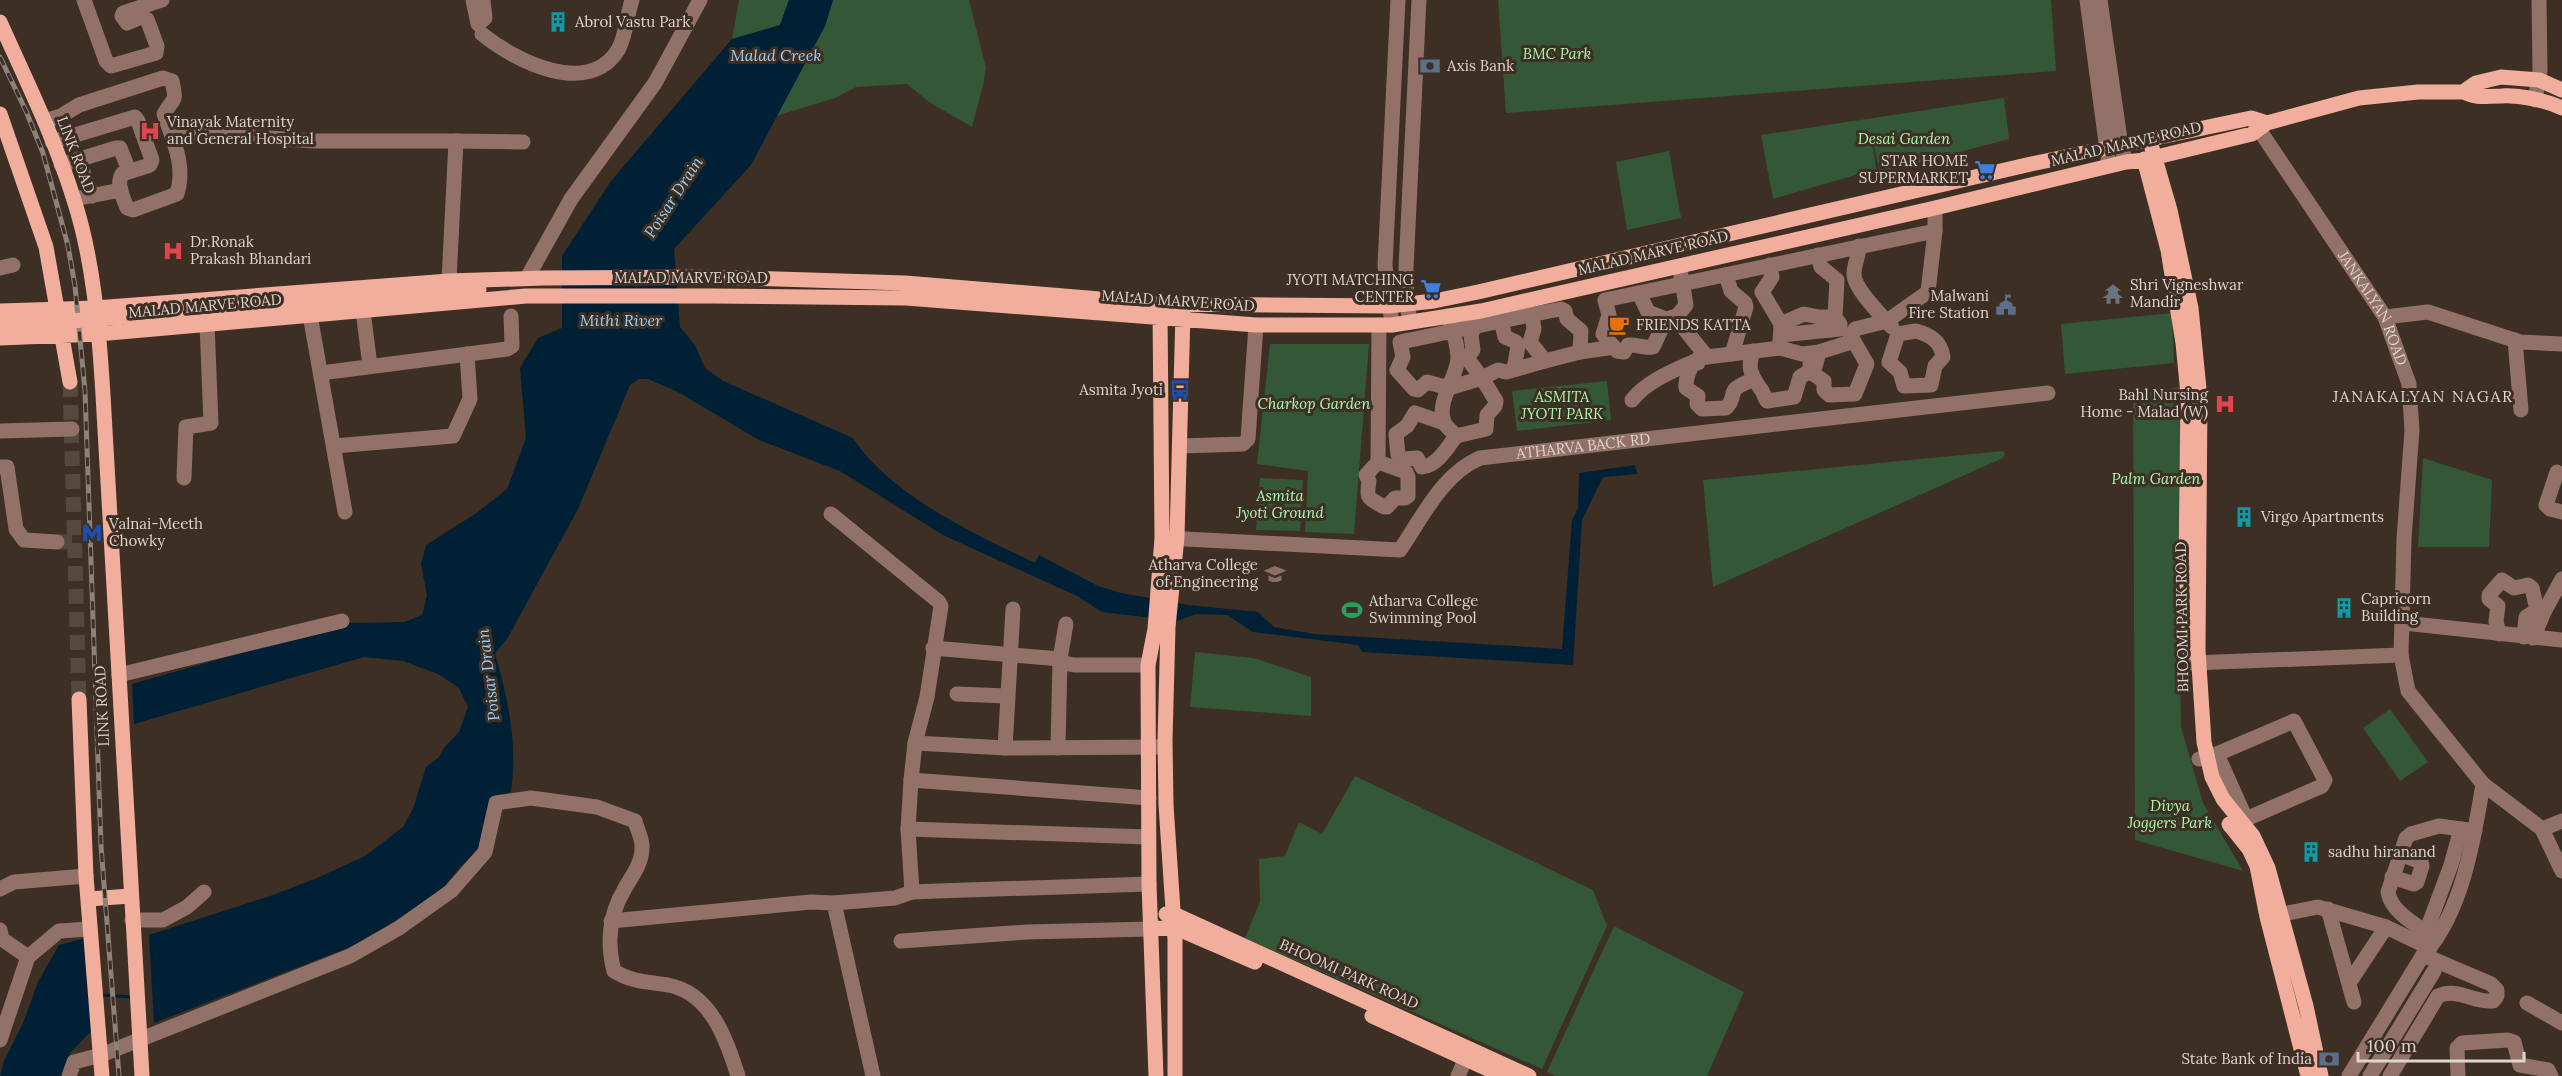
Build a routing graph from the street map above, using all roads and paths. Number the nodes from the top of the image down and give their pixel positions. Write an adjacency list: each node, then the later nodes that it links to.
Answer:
1 (84, 0): 2 (street)
2 (162, 0)
3 (473, 0): 4 (street)
4 (483, 0)
5 (632, 0): 13 (street)
6 (700, 0): 50 (street)
7 (1398, 0): 14 (street)
8 (1419, 0): 15 (street)
9 (2087, 0): 29 (street)
10 (2100, 0): 29 (street)
11 (2539, 0): 16 (street)
12 (0, 22): 22 (main road, LINK ROAD)
13 (482, 34)
14 (1395, 47): 15 (street); 56 (street)
15 (1416, 49): 55 (street)
16 (2542, 80): 17 (main road); 18 (main road); 19 (street)
17 (2562, 90)
18 (2463, 92): 19 (main road); 23 (main road)
19 (2535, 100): 20 (main road)
20 (2562, 108)
21 (0, 114): 58 (main road)
22 (45, 122): 27 (main road, LINK ROAD); 39 (street)
23 (2258, 123): 26 (main road, MALAD MARVE ROAD); 30 (main road, MALAD MARVE ROAD); 66 (street, JANKALYAN ROAD)
24 (178, 132): 25 (street)
25 (456, 141): 28 (street); 51 (street)
26 (2143, 141): 29 (main road, MALAD MARVE ROAD); 30 (main road)
27 (52, 142): 35 (main road, LINK ROAD); 39 (street)
28 (523, 142)
29 (2114, 147): 32 (street); 34 (main road, MALAD MARVE ROAD); 36 (street)
30 (2149, 158): 32 (main road, MALAD MARVE ROAD); 138 (main road)
31 (78, 159): 33 (street); 35 (street); 40 (street)
32 (2126, 162): 36 (main road, MALAD MARVE ROAD)
33 (126, 163)
34 (2037, 163): 37 (main road); 38 (main road, MALAD MARVE ROAD)
35 (61, 165): 41 (main road, LINK ROAD)
36 (2109, 165): 37 (main road, MALAD MARVE ROAD)
37 (2041, 182): 42 (main road, MALAD MARVE ROAD)
38 (1953, 183): 42 (main road); 55 (main road, MALAD MARVE ROAD)
39 (121, 190): 40 (street)
40 (92, 196): 41 (street)
41 (74, 199): 57 (main road, LINK ROAD)
42 (1955, 203): 43 (main road, MALAD MARVE ROAD)
43 (1935, 208): 44 (street); 48 (main road, MALAD MARVE ROAD)
44 (1935, 231): 45 (street); 69 (street)
45 (1859, 246): 46 (street); 69 (street)
46 (1818, 255): 47 (street); 82 (street)
47 (1770, 265): 49 (street); 82 (street)
48 (1678, 266): 52 (street); 72 (main road, MALAD MARVE ROAD)
49 (1726, 275): 52 (street); 94 (street)
50 (527, 278): 51 (main road, MALAD MARVE ROAD); 61 (main road, MALAD MARVE ROAD)
51 (449, 281): 57 (main road, MALAD MARVE ROAD)
52 (1682, 284): 53 (street); 67 (street)
53 (1639, 293): 67 (street); 77 (street)
54 (509, 298): 60 (main road, MALAD MARVE ROAD); 61 (main road, MALAD MARVE ROAD); 73 (main road, bridge)
55 (1407, 304): 56 (main road, MALAD MARVE ROAD); 70 (street)
56 (1389, 306): 62 (main road, MALAD MARVE ROAD); 75 (street)
57 (95, 308): 58 (main road, MALAD MARVE ROAD); 79 (main road, LINK ROAD)
58 (58, 310): 59 (main road, MALAD MARVE ROAD); 81 (main road)
59 (0, 311)
60 (363, 311): 63 (main road, MALAD MARVE ROAD); 100 (street)
61 (1161, 311): 62 (main road, MALAD MARVE ROAD); 124 (main road)
62 (1183, 312): 74 (main road, MALAD MARVE ROAD); 116 (main road)
63 (310, 315): 71 (main road, MALAD MARVE ROAD); 103 (street)
64 (1532, 315): 68 (street); 78 (street); 97 (street)
65 (511, 316): 93 (street)
66 (2385, 317): 85 (street); 129 (street, JANKALYAN ROAD)
67 (1672, 318): 89 (street); 96 (street)
68 (1501, 321): 76 (street); 101 (street)
69 (1887, 321): 80 (street); 84 (street)
70 (1410, 322): 72 (main road, MALAD MARVE ROAD); 75 (main road, MALAD MARVE ROAD)
71 (207, 324): 79 (main road, MALAD MARVE ROAD); 120 (street)
72 (1451, 324): 76 (street); 86 (street); 107 (street)
73 (0, 325)
74 (1256, 325): 75 (main road, MALAD MARVE ROAD); 116 (street)
75 (1386, 325): 88 (street)
76 (1474, 327): 104 (street)
77 (1603, 329): 78 (street); 89 (street)
78 (1581, 331): 91 (street)
79 (98, 334): 81 (main road, MALAD MARVE ROAD); 140 (main road, LINK ROAD)
80 (1898, 334): 98 (street); 98 (street)
81 (64, 336): 83 (main road, MALAD MARVE ROAD); 106 (main road)
82 (1781, 336): 90 (street); 95 (street)
83 (0, 338)
84 (1852, 338): 92 (street); 99 (street)
85 (2515, 340): 87 (street); 110 (street)
86 (1400, 342): 88 (street); 107 (street)
87 (2562, 344)
88 (1379, 345): 117 (street)
89 (1614, 347): 91 (street)
90 (1753, 351): 94 (street); 105 (street)
91 (1580, 352): 97 (street)
92 (1819, 352): 95 (street); 102 (street)
93 (467, 354): 100 (street); 115 (street)
94 (1732, 354): 96 (street)
95 (1802, 354): 102 (street)
96 (1705, 358): 105 (street); 109 (street)
97 (1545, 361): 101 (street)
98 (1889, 362): 99 (street)
99 (1867, 364): 102 (street)
100 (370, 366): 103 (street)
101 (1514, 369): 104 (street)
102 (1813, 369): 105 (street)
103 (321, 374): 115 (street)
104 (1482, 378): 107 (street); 114 (street)
105 (1754, 380)
106 (70, 382)
107 (1449, 388): 111 (street)
108 (2048, 393): 124 (street, ATHARVA BACK RD)
109 (1632, 400)
110 (2521, 411)
111 (1444, 423): 114 (street); 117 (street)
112 (72, 429): 113 (street)
113 (0, 431)
114 (1456, 436): 117 (street)
115 (334, 446): 121 (street)
116 (1180, 447): 124 (main road)
117 (1398, 450)
118 (0, 467): 125 (street)
119 (2557, 472): 122 (street)
120 (184, 478)
121 (345, 512)
122 (2562, 512)
123 (831, 514): 134 (street)
124 (1169, 537): 139 (main road); 144 (main road)
125 (57, 542)
126 (2562, 579): 132 (street)
127 (1013, 609): 135 (street)
128 (342, 621): 140 (street)
129 (2403, 623): 131 (street); 136 (street, JANKALYAN ROAD)
130 (1066, 624): 137 (street)
131 (2499, 634): 132 (street); 132 (street)
132 (2529, 638): 133 (street)
133 (2562, 640)
134 (933, 648): 135 (street); 146 (street)
135 (1010, 654): 137 (street); 142 (street)
136 (2401, 655): 138 (street); 153 (street, JANKALYAN ROAD)
137 (1060, 659): 139 (street); 150 (street)
138 (2195, 663): 151 (main road)
139 (1148, 665): 145 (main road)
140 (119, 675): 170 (main road, LINK ROAD)
141 (957, 694): 142 (street)
142 (1007, 696): 149 (street)
143 (79, 699): 164 (main road, LINK ROAD)
144 (1166, 702): 145 (main road); 148 (main road)
145 (1149, 703): 147 (main road)
146 (915, 742): 149 (street); 152 (street)
147 (1149, 747): 148 (street); 150 (street); 154 (main road)
148 (1165, 747): 175 (main road)
149 (1005, 748): 150 (street)
150 (1058, 748)
151 (2208, 757): 157 (street); 157 (main road); 157 (street)
152 (911, 780): 154 (street); 158 (street)
153 (2483, 784): 159 (street, JANKALYAN ROAD); 160 (street)
154 (1149, 798): 161 (main road)
155 (2562, 807): 156 (street)
156 (2562, 821): 159 (street)
157 (2239, 822): 174 (main road)
158 (908, 829): 161 (street); 169 (street)
159 (2542, 829): 163 (street)
160 (2468, 830): 162 (street); 183 (street)
161 (1148, 837): 166 (main road)
162 (2400, 854): 165 (street); 165 (street)
163 (2562, 871)
164 (86, 876): 167 (street); 171 (main road, LINK ROAD)
165 (2392, 877): 183 (street)
166 (1149, 884): 169 (street); 177 (main road)
167 (0, 889)
168 (204, 892): 178 (street)
169 (912, 892): 172 (street)
170 (131, 896): 171 (main road); 178 (main road, LINK ROAD)
171 (88, 899): 181 (main road, LINK ROAD)
172 (834, 903): 176 (street); 198 (street)
173 (2328, 909): 174 (street); 179 (street); 185 (street)
174 (2273, 916): 203 (main road); 204 (main road)
175 (1174, 920): 177 (main road, BHOOMI PARK ROAD); 191 (main road, BHOOMI PARK ROAD); 200 (main road)
176 (611, 921): 189 (street); 197 (street)
177 (1151, 922): 182 (street); 199 (main road)
178 (133, 926): 189 (main road, LINK ROAD)
179 (2386, 927): 183 (street); 185 (street)
180 (0, 930): 184 (street)
181 (91, 933): 184 (street); 192 (main road, LINK ROAD)
182 (901, 941)
183 (2427, 948): 205 (street); 206 (street); 207 (street)
184 (28, 957): 190 (street)
185 (2349, 983): 186 (street)
186 (2354, 1002)
187 (2527, 1003): 188 (street)
188 (2562, 1023)
189 (139, 1037): 192 (street); 196 (main road, LINK ROAD)
190 (0, 1040)
191 (1468, 1054): 193 (main road, BHOOMI PARK ROAD); 201 (street)
192 (101, 1055): 194 (street); 195 (main road, LINK ROAD)
193 (1503, 1072): 202 (main road, BHOOMI PARK ROAD)
194 (69, 1076)
195 (102, 1076)
196 (142, 1076)
197 (738, 1076)
198 (873, 1076)
199 (1156, 1076)
200 (1175, 1076)
201 (1458, 1076)
202 (1529, 1076)
203 (2308, 1076)
204 (2321, 1076)
205 (2349, 1076)
206 (2370, 1076)
207 (2390, 1076)
208 (2458, 1076): 209 (street)
209 (2551, 1076)

